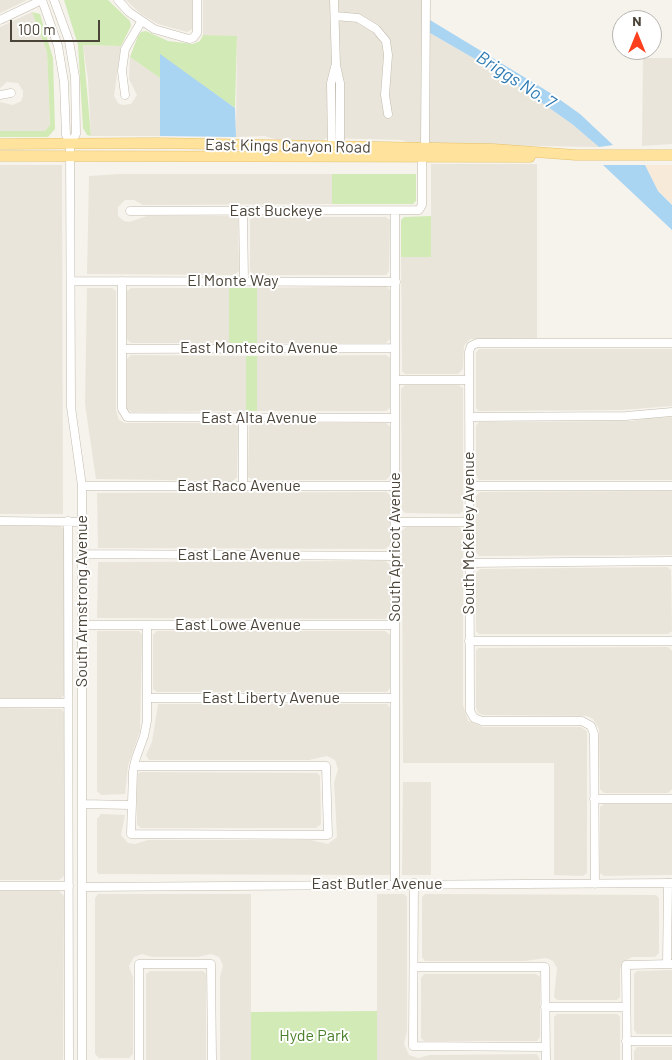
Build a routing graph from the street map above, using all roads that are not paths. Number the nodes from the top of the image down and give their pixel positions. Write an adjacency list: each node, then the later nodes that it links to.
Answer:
1 (42, 0): 8 (street); 15 (street)
2 (54, 0): 15 (street)
3 (118, 0): 9 (street)
4 (197, 0): 9 (street)
5 (334, 0): 7 (street)
6 (426, 0): 17 (street)
7 (336, 16): 13 (street); 16 (street)
8 (0, 20)
9 (141, 22): 12 (street)
10 (11, 93): 11 (street)
11 (0, 95)
12 (125, 95)
13 (388, 114)
14 (0, 144): 15 (main road, East Kings Canyon Road)
15 (70, 144): 16 (main road, East Kings Canyon Road); 21 (street, South Armstrong Avenue)
16 (336, 152): 17 (main road, East Kings Canyon Road); 21 (main road, East Kings Canyon Road)
17 (424, 153): 18 (main road, East Kings Canyon Road); 18 (main road, East Kings Canyon Road); 24 (street, East Buckeye)
18 (576, 155): 19 (main road, East Kings Canyon Road)
19 (672, 155)
20 (0, 156): 21 (main road, East Kings Canyon Road)
21 (71, 156): 25 (street, South Armstrong Avenue)
22 (130, 211): 23 (street, East Buckeye)
23 (244, 211): 24 (street, East Buckeye); 27 (street)
24 (395, 211): 28 (street, South Apricot Avenue)
25 (71, 280): 26 (street, El Monte Way); 38 (street, South Armstrong Avenue)
26 (122, 281): 27 (street, El Monte Way); 30 (street)
27 (244, 281): 28 (street, El Monte Way)
28 (396, 282): 31 (street, South Apricot Avenue)
29 (672, 343): 33 (street, South McKelvey Avenue)
30 (122, 348): 31 (street, East Montecito Avenue); 36 (street, East Alta Avenue)
31 (396, 348): 32 (street, South Apricot Avenue)
32 (395, 380): 33 (street); 37 (street, South Apricot Avenue)
33 (469, 380): 35 (street, South McKelvey Avenue)
34 (672, 412): 35 (street)
35 (469, 417): 41 (street, South McKelvey Avenue)
36 (243, 418): 37 (street, East Alta Avenue); 39 (street)
37 (395, 418): 40 (street, South Apricot Avenue)
38 (82, 486): 39 (street, East Raco Avenue); 45 (street, South Armstrong Avenue)
39 (243, 486): 40 (street, East Raco Avenue)
40 (395, 486): 46 (street, South Apricot Avenue)
41 (469, 486): 42 (street); 47 (street, South McKelvey Avenue)
42 (672, 486)
43 (0, 521): 44 (street)
44 (68, 521): 45 (street); 60 (street, South Armstrong Avenue)
45 (82, 522): 48 (street, South Armstrong Avenue)
46 (395, 522): 47 (street); 49 (street, South Apricot Avenue)
47 (469, 522): 51 (street, South McKelvey Avenue)
48 (82, 554): 49 (street, East Lane Avenue); 52 (street, South Armstrong Avenue)
49 (395, 556): 54 (street, South Apricot Avenue)
50 (672, 561): 51 (street)
51 (469, 563): 55 (street, South McKelvey Avenue)
52 (82, 625): 53 (street, East Lowe Avenue); 64 (street, South Armstrong Avenue)
53 (147, 625): 54 (street, East Lowe Avenue); 57 (street)
54 (395, 625): 58 (street, South Apricot Avenue)
55 (469, 641): 56 (street); 62 (street, South McKelvey Avenue)
56 (672, 641)
57 (148, 698): 58 (street, East Liberty Avenue); 61 (street)
58 (395, 698): 68 (street, South Apricot Avenue)
59 (0, 703): 60 (street)
60 (68, 703): 71 (street, South Armstrong Avenue)
61 (134, 766): 65 (street); 65 (street)
62 (594, 799): 63 (street); 69 (street)
63 (672, 799)
64 (82, 804): 65 (street); 72 (street, South Armstrong Avenue)
65 (131, 805)
66 (414, 883): 68 (street, East Butler Avenue); 69 (street, East Butler Avenue); 74 (street)
67 (670, 883): 69 (street, East Butler Avenue); 73 (street)
68 (395, 884): 72 (street, East Butler Avenue)
69 (595, 884)
70 (0, 886): 71 (street)
71 (69, 886): 80 (street, South Armstrong Avenue)
72 (82, 887): 81 (street, South Armstrong Avenue)
73 (669, 964): 76 (street)
74 (414, 967): 75 (street); 79 (street)
75 (545, 1007): 76 (street); 79 (street)
76 (626, 1007): 77 (street)
77 (626, 1041): 78 (street); 85 (street)
78 (672, 1041)
79 (546, 1047): 84 (street)
80 (69, 1060)
81 (82, 1060)
82 (139, 1060): 83 (street)
83 (212, 1060)
84 (546, 1060)
85 (626, 1060)

